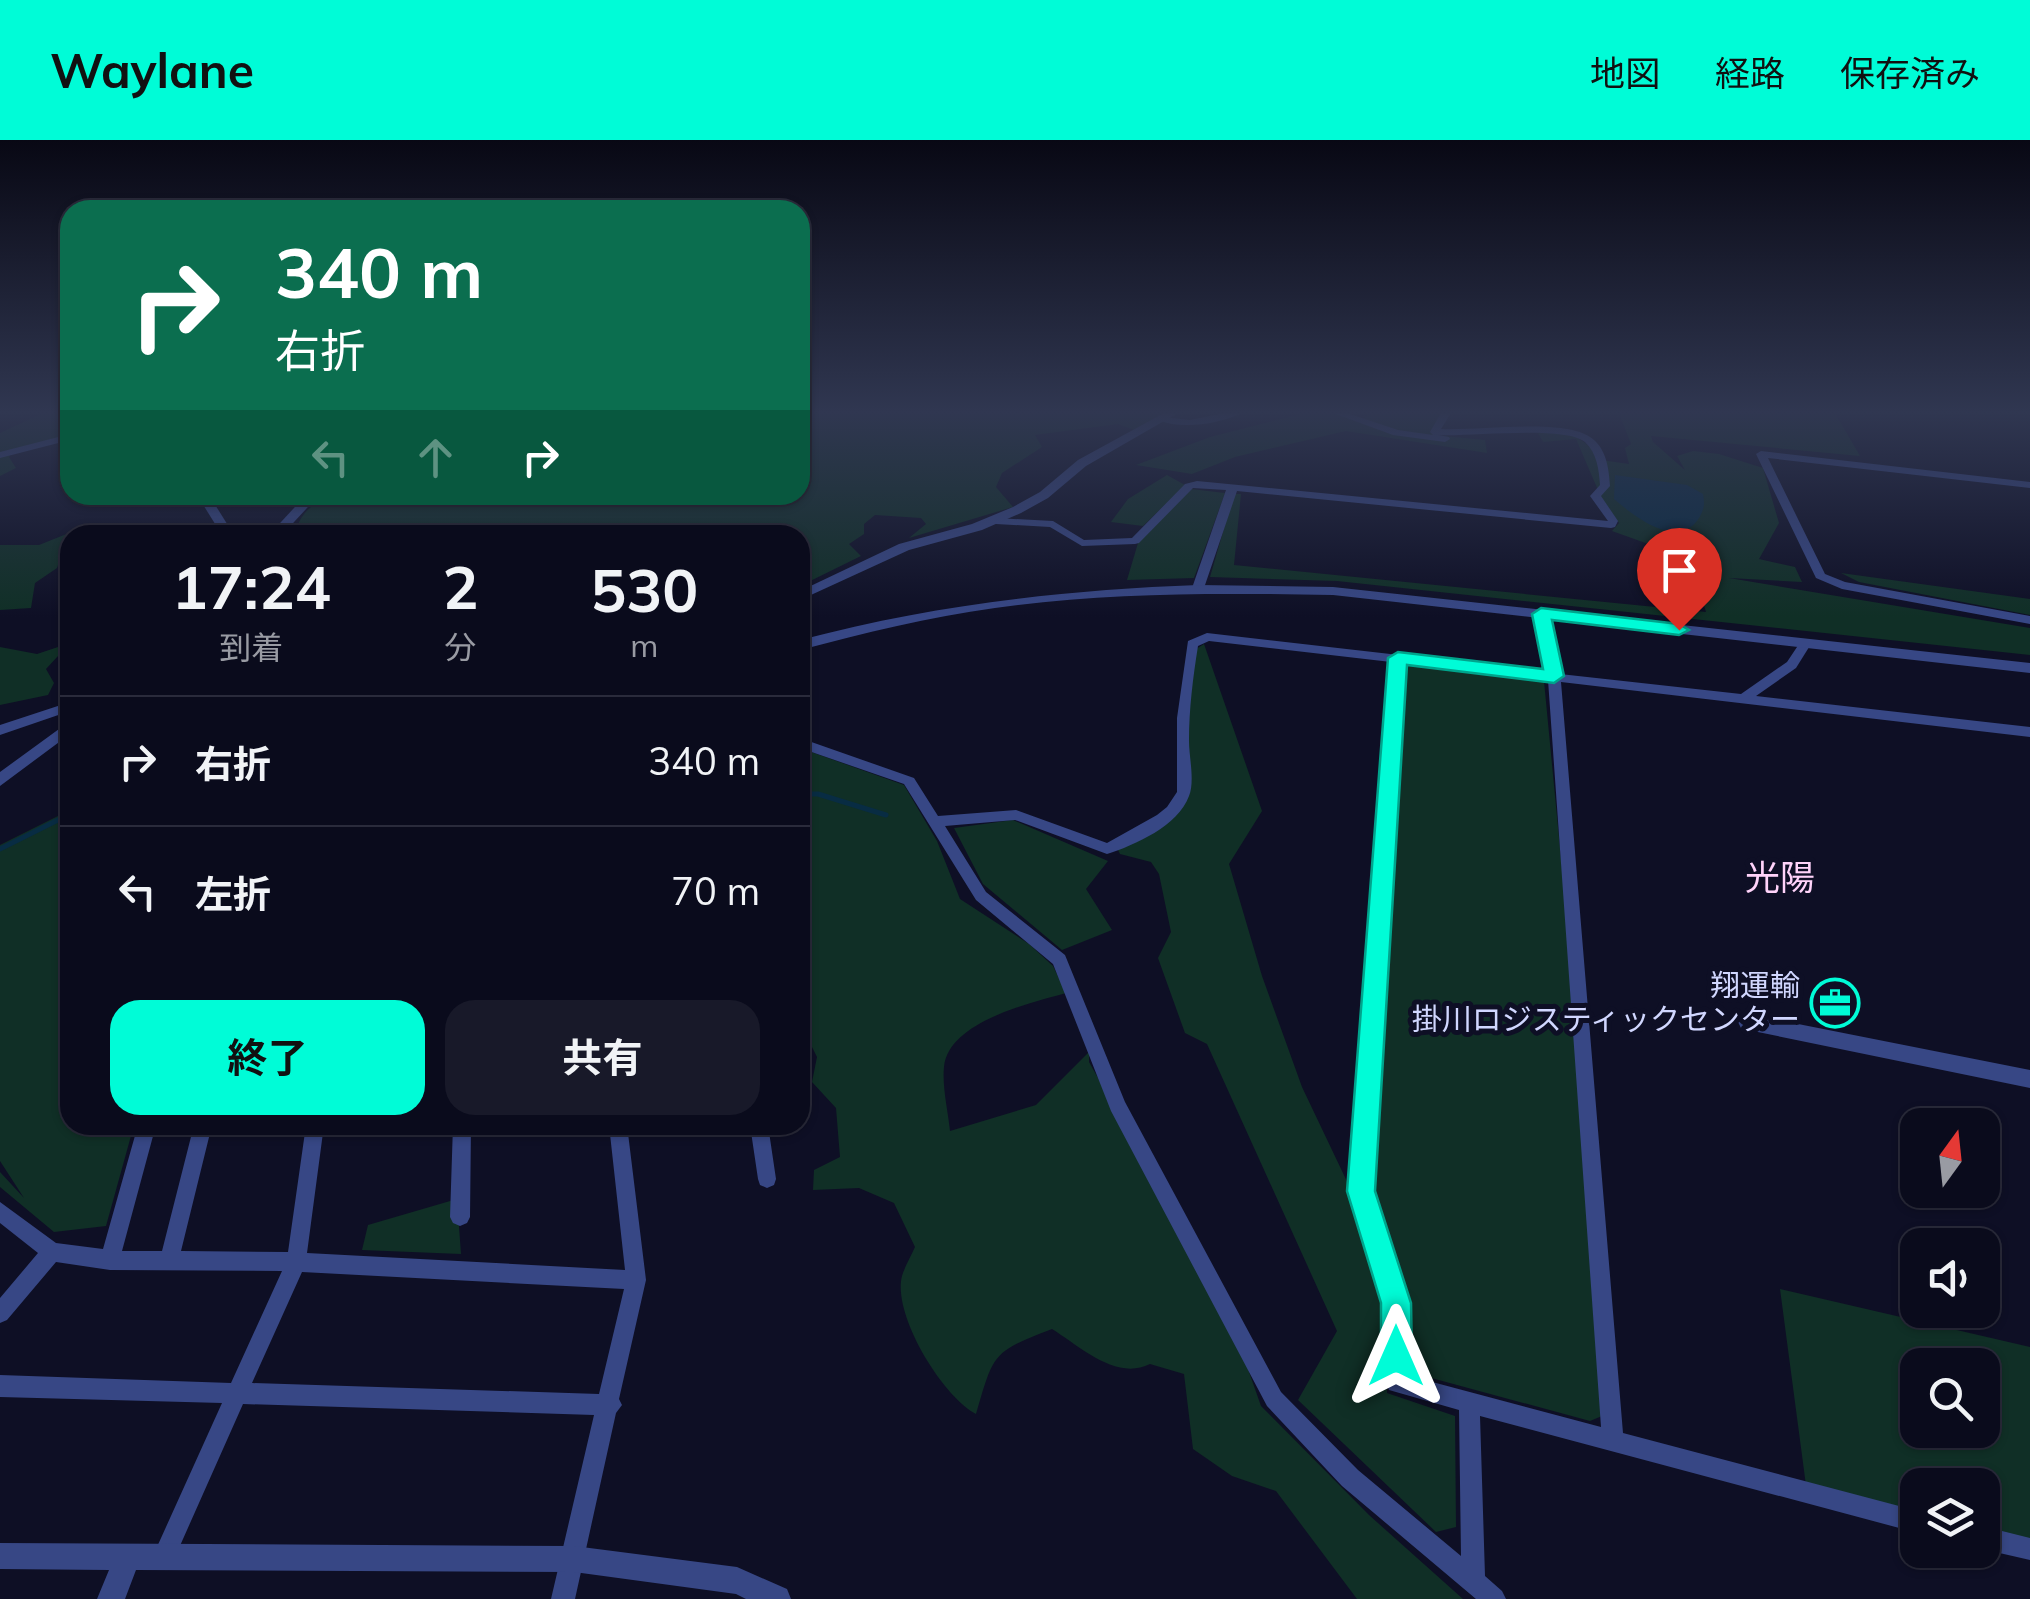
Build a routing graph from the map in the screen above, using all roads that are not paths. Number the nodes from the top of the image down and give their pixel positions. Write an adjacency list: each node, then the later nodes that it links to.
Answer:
1 (1061, 481): 8 (street)
2 (1605, 481): 6 (street)
3 (1775, 481): 13 (street)
4 (1996, 481): 5 (street)
5 (2030, 485)
6 (1232, 490): 8 (street); 10 (street)
7 (304, 505): 9 (street)
8 (996, 521): 11 (street)
9 (284, 525)
10 (1198, 588): 12 (street); 14 (street)
11 (810, 591)
12 (1541, 614): 15 (street); 18 (street)
13 (2030, 620)
14 (810, 643)
15 (1805, 644): 17 (street); 19 (street)
16 (1398, 658): 18 (street); 26 (street); 46 (street)
17 (2030, 668)
18 (1554, 676): 19 (street); 48 (street)
19 (1743, 698): 22 (street)
20 (60, 709): 21 (street)
21 (0, 730)
22 (2030, 732)
23 (60, 734): 25 (street)
24 (810, 747): 26 (street)
25 (0, 780)
26 (938, 821): 56 (street)
27 (1748, 1022): 28 (street)
28 (2030, 1078)
29 (144, 1135): 39 (street)
30 (200, 1135): 40 (street)
31 (314, 1135): 41 (street)
32 (462, 1135): 37 (street)
33 (619, 1135): 42 (street)
34 (760, 1135): 35 (street)
35 (767, 1179)
36 (0, 1211): 38 (street)
37 (460, 1217)
38 (52, 1252): 39 (street); 43 (street)
39 (110, 1260): 40 (street)
40 (169, 1260): 41 (street)
41 (296, 1262): 42 (street); 45 (street)
42 (636, 1280): 47 (street)
43 (0, 1312)
44 (0, 1386): 45 (street)
45 (237, 1393): 47 (street); 53 (street)
46 (1469, 1401): 48 (street); 56 (street)
47 (611, 1405): 55 (street)
48 (1613, 1440): 49 (street)
49 (1900, 1517)
50 (2000, 1542): 51 (street)
51 (2030, 1549)
52 (0, 1556): 54 (street)
53 (163, 1558): 54 (street); 55 (street)
54 (127, 1559): 57 (street)
55 (574, 1559): 58 (street); 59 (street)
56 (1473, 1578): 60 (street)
57 (111, 1599)
58 (563, 1599)
59 (777, 1599)
60 (1494, 1599)

